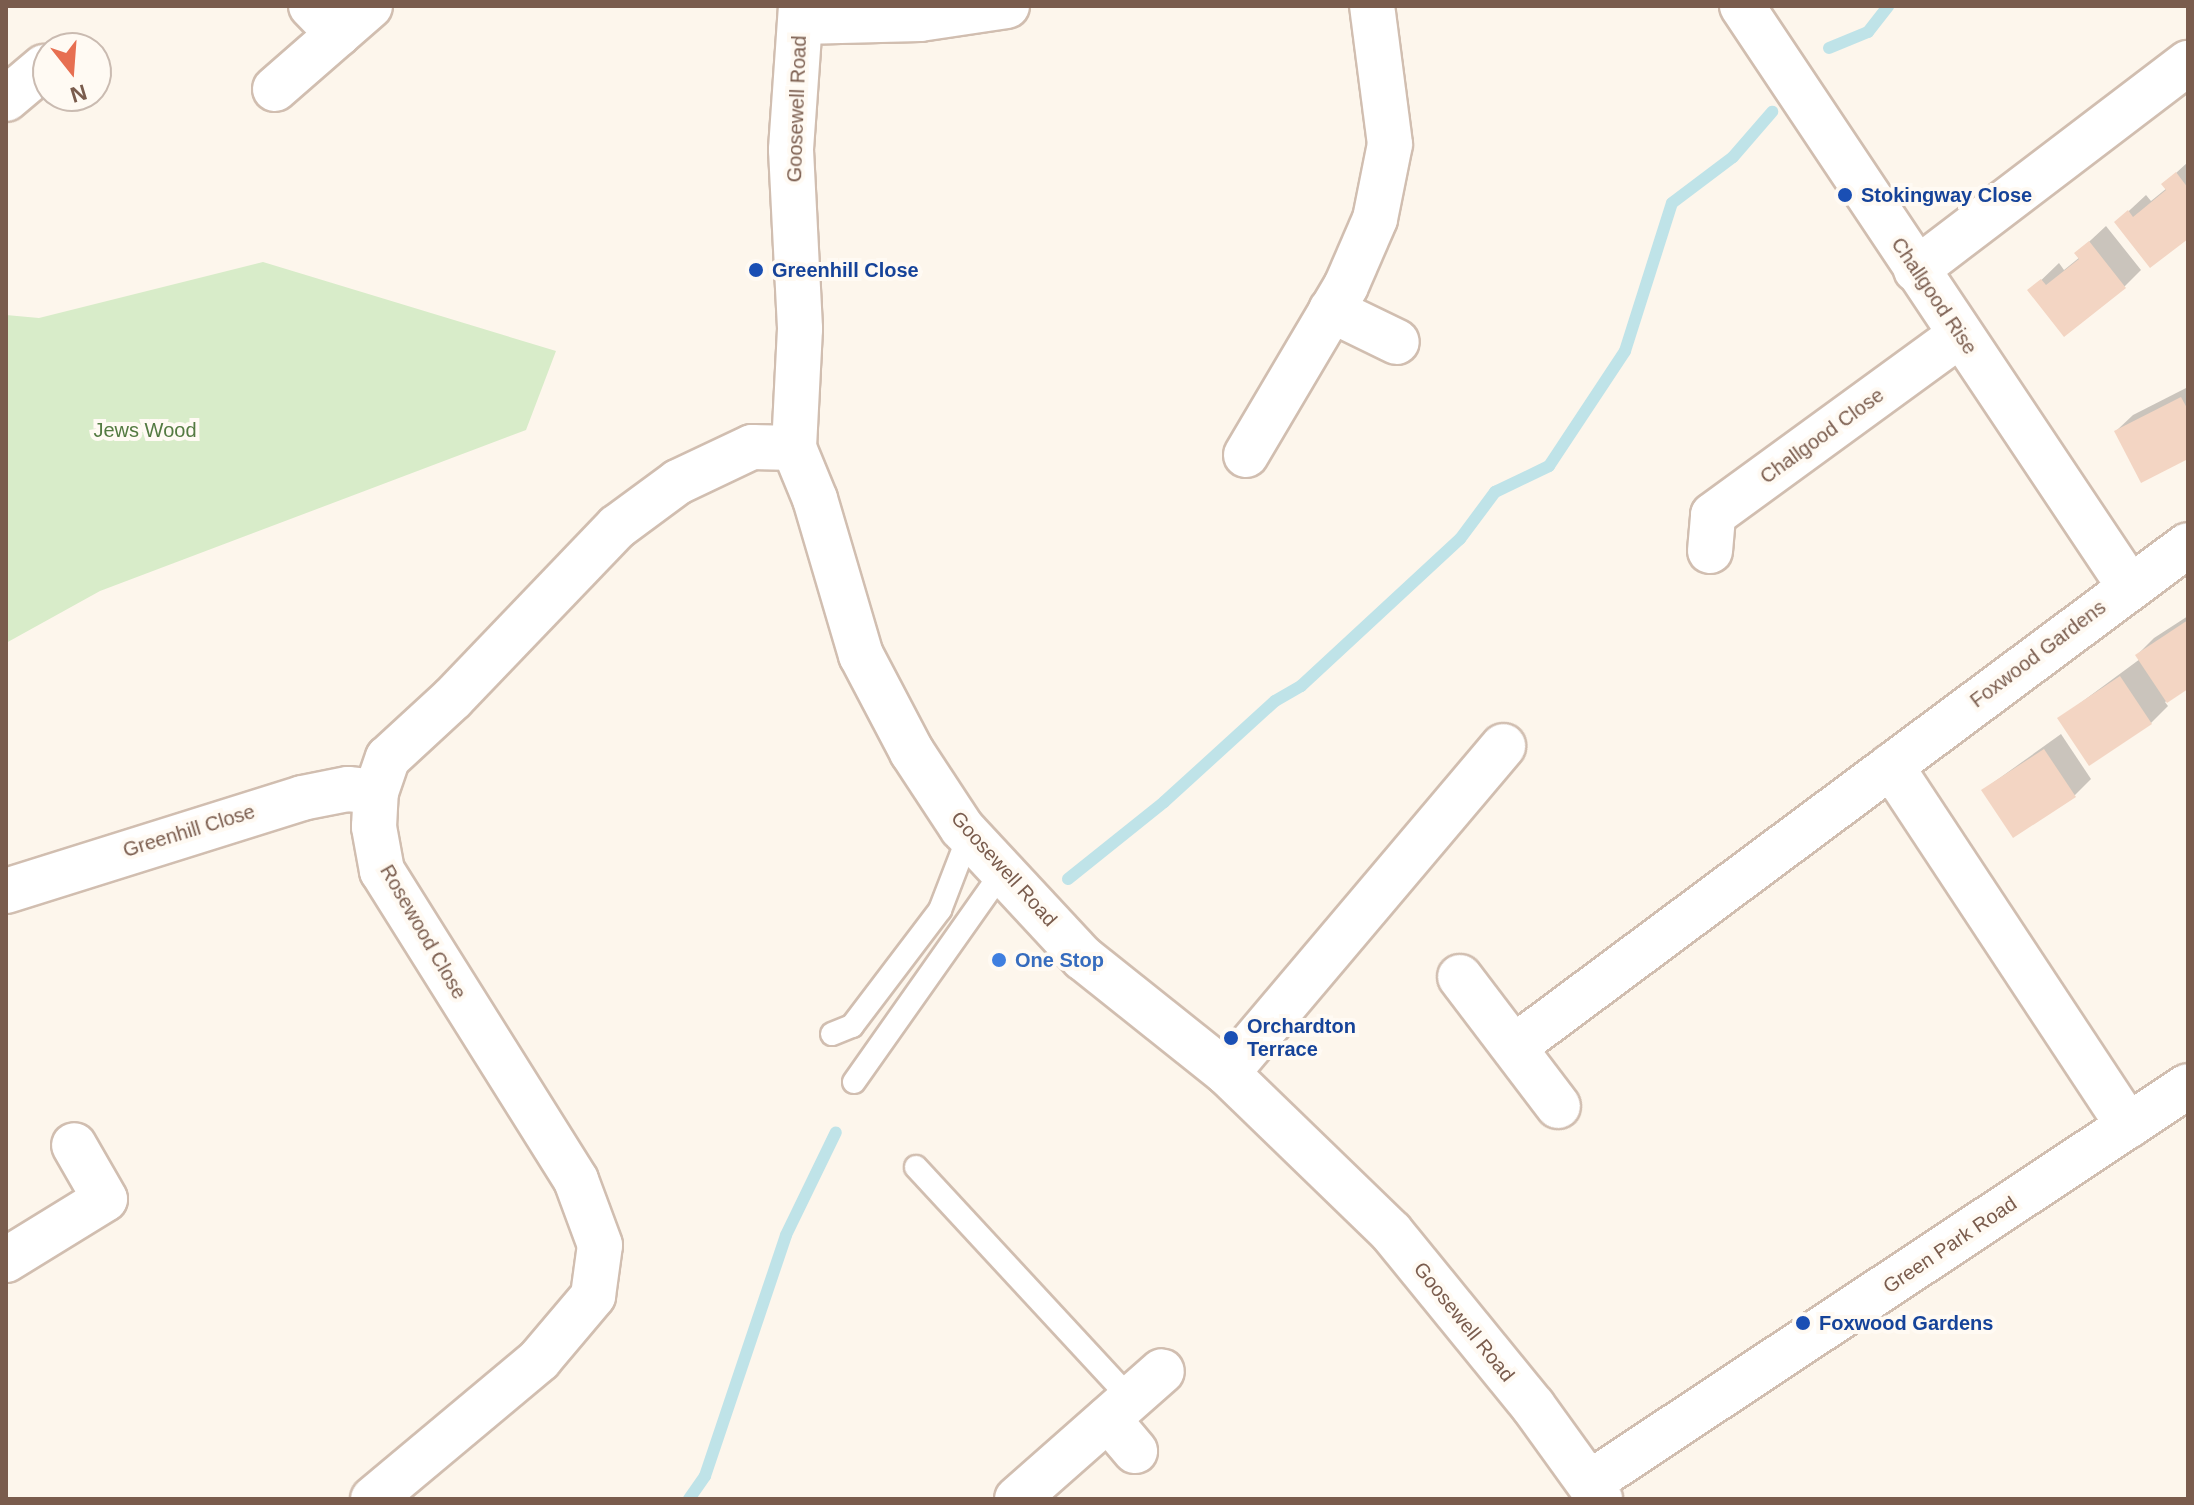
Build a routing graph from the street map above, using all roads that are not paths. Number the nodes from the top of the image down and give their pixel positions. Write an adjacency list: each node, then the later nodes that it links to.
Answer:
1 (370, 6): 6 (street)
2 (1007, 6): 5 (street)
3 (1372, 6): 12 (street)
4 (1742, 6): 11 (street, Challgood Rise)
5 (801, 14): 15 (street, Goosewell Road)
6 (324, 20): 9 (street)
7 (2188, 63): 11 (street)
8 (32, 76): 10 (street)
9 (275, 89)
10 (7, 96)
11 (1916, 270): 13 (street, Challgood Rise)
12 (1331, 310): 14 (street); 16 (street)
13 (1960, 335): 18 (street, Challgood Close); 19 (street, Challgood Rise)
14 (1397, 342)
15 (794, 448): 22 (street, Rosewood Close); 29 (street, Goosewell Road)
16 (1246, 455)
17 (2188, 545): 19 (street, Foxwood Gardens)
18 (1710, 551)
19 (2129, 586): 21 (street, Foxwood Gardens)
20 (1503, 746): 29 (street)
21 (1891, 766): 28 (street, Foxwood Gardens); 33 (street)
22 (376, 792): 25 (street, Greenhill Close); 39 (street, Rosewood Close)
23 (969, 835): 27 (lane)
24 (998, 878): 30 (lane)
25 (6, 891)
26 (1460, 977): 28 (street)
27 (832, 1034)
28 (1514, 1047): 32 (street)
29 (1227, 1073): 38 (street, Goosewell Road)
30 (854, 1082)
31 (2188, 1086): 33 (street, Green Park Road)
32 (1558, 1106)
33 (2128, 1126): 38 (street, Green Park Road)
34 (74, 1145): 36 (street)
35 (916, 1167): 37 (lane)
36 (6, 1260)
37 (1134, 1410): 40 (street)
38 (1595, 1491)
39 (373, 1499)
40 (1017, 1499)

